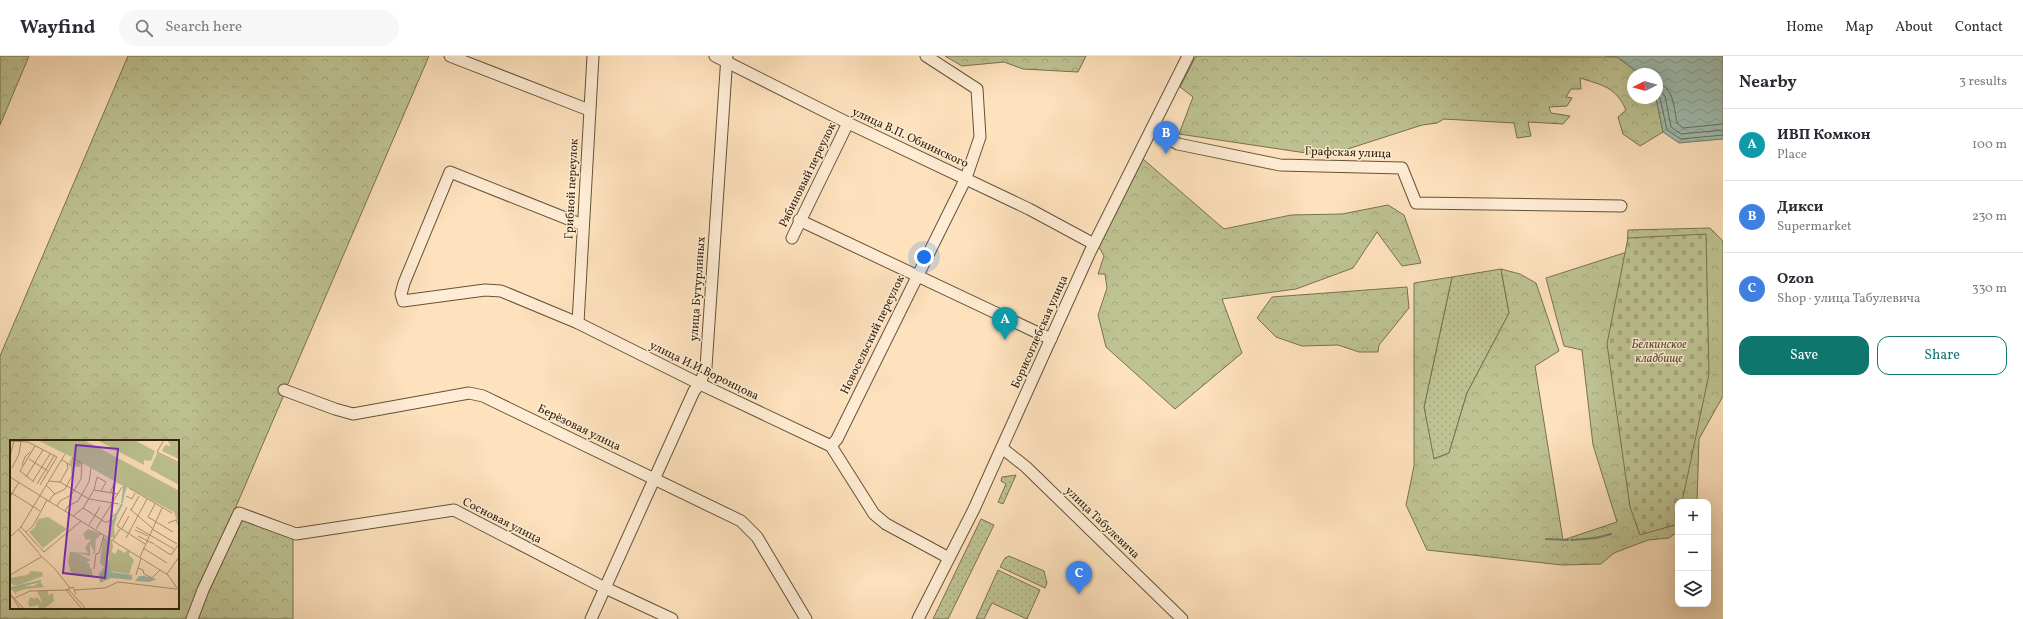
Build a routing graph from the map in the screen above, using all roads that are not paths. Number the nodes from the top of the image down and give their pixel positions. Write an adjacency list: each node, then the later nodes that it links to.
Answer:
1 (450, 56): 7 (street)
2 (593, 56): 7 (street, Грибной переулок)
3 (715, 56): 6 (street, улица В.П. Обнинского)
4 (926, 56): 10 (street, Новосельский переулок)
5 (1188, 56): 9 (street, Борисоглебская улица)
6 (727, 59): 8 (street, улица В.П. Обнинского); 19 (street, улица Бутурлиных)
7 (589, 110): 13 (street, Грибной переулок)
8 (848, 123): 10 (street, улица В.П. Обнинского); 12 (street, Рябиновый переулок)
9 (1152, 129): 11 (street, Графская улица); 15 (street, Борисоглебская улица)
10 (966, 178): 15 (street, улица В.П. Обнинского); 16 (street, Новосельский переулок)
11 (1621, 206)
12 (799, 220): 14 (street, Рябиновый переулок); 16 (street)
13 (583, 225): 17 (street, Грибной переулок); 17 (street, улица И.И.Воронцова)
14 (792, 238)
15 (1094, 244): 18 (street, Борисоглебская улица)
16 (917, 276): 18 (street); 21 (street, Новосельский переулок)
17 (578, 323): 19 (street, улица И.И.Воронцова)
18 (1051, 339): 22 (street, Борисоглебская улица)
19 (700, 384): 21 (street, улица И.И.Воронцова); 23 (street, улица Бутурлиных)
20 (284, 390): 23 (street, Берёзовая улица)
21 (831, 446): 24 (street)
22 (1002, 448): 24 (street, Борисоглебская улица); 31 (street, улица Табулевича)
23 (654, 479): 25 (street, улица Бутурлиных); 29 (street, Берёзовая улица)
24 (950, 558): 30 (street, Борисоглебская улица)
25 (606, 588): 26 (street, Сосновая улица); 27 (street, улица Бутурлиных); 28 (street, Сосновая улица)
26 (192, 619)
27 (591, 619)
28 (672, 619)
29 (806, 619)
30 (918, 619)
31 (1182, 619)

